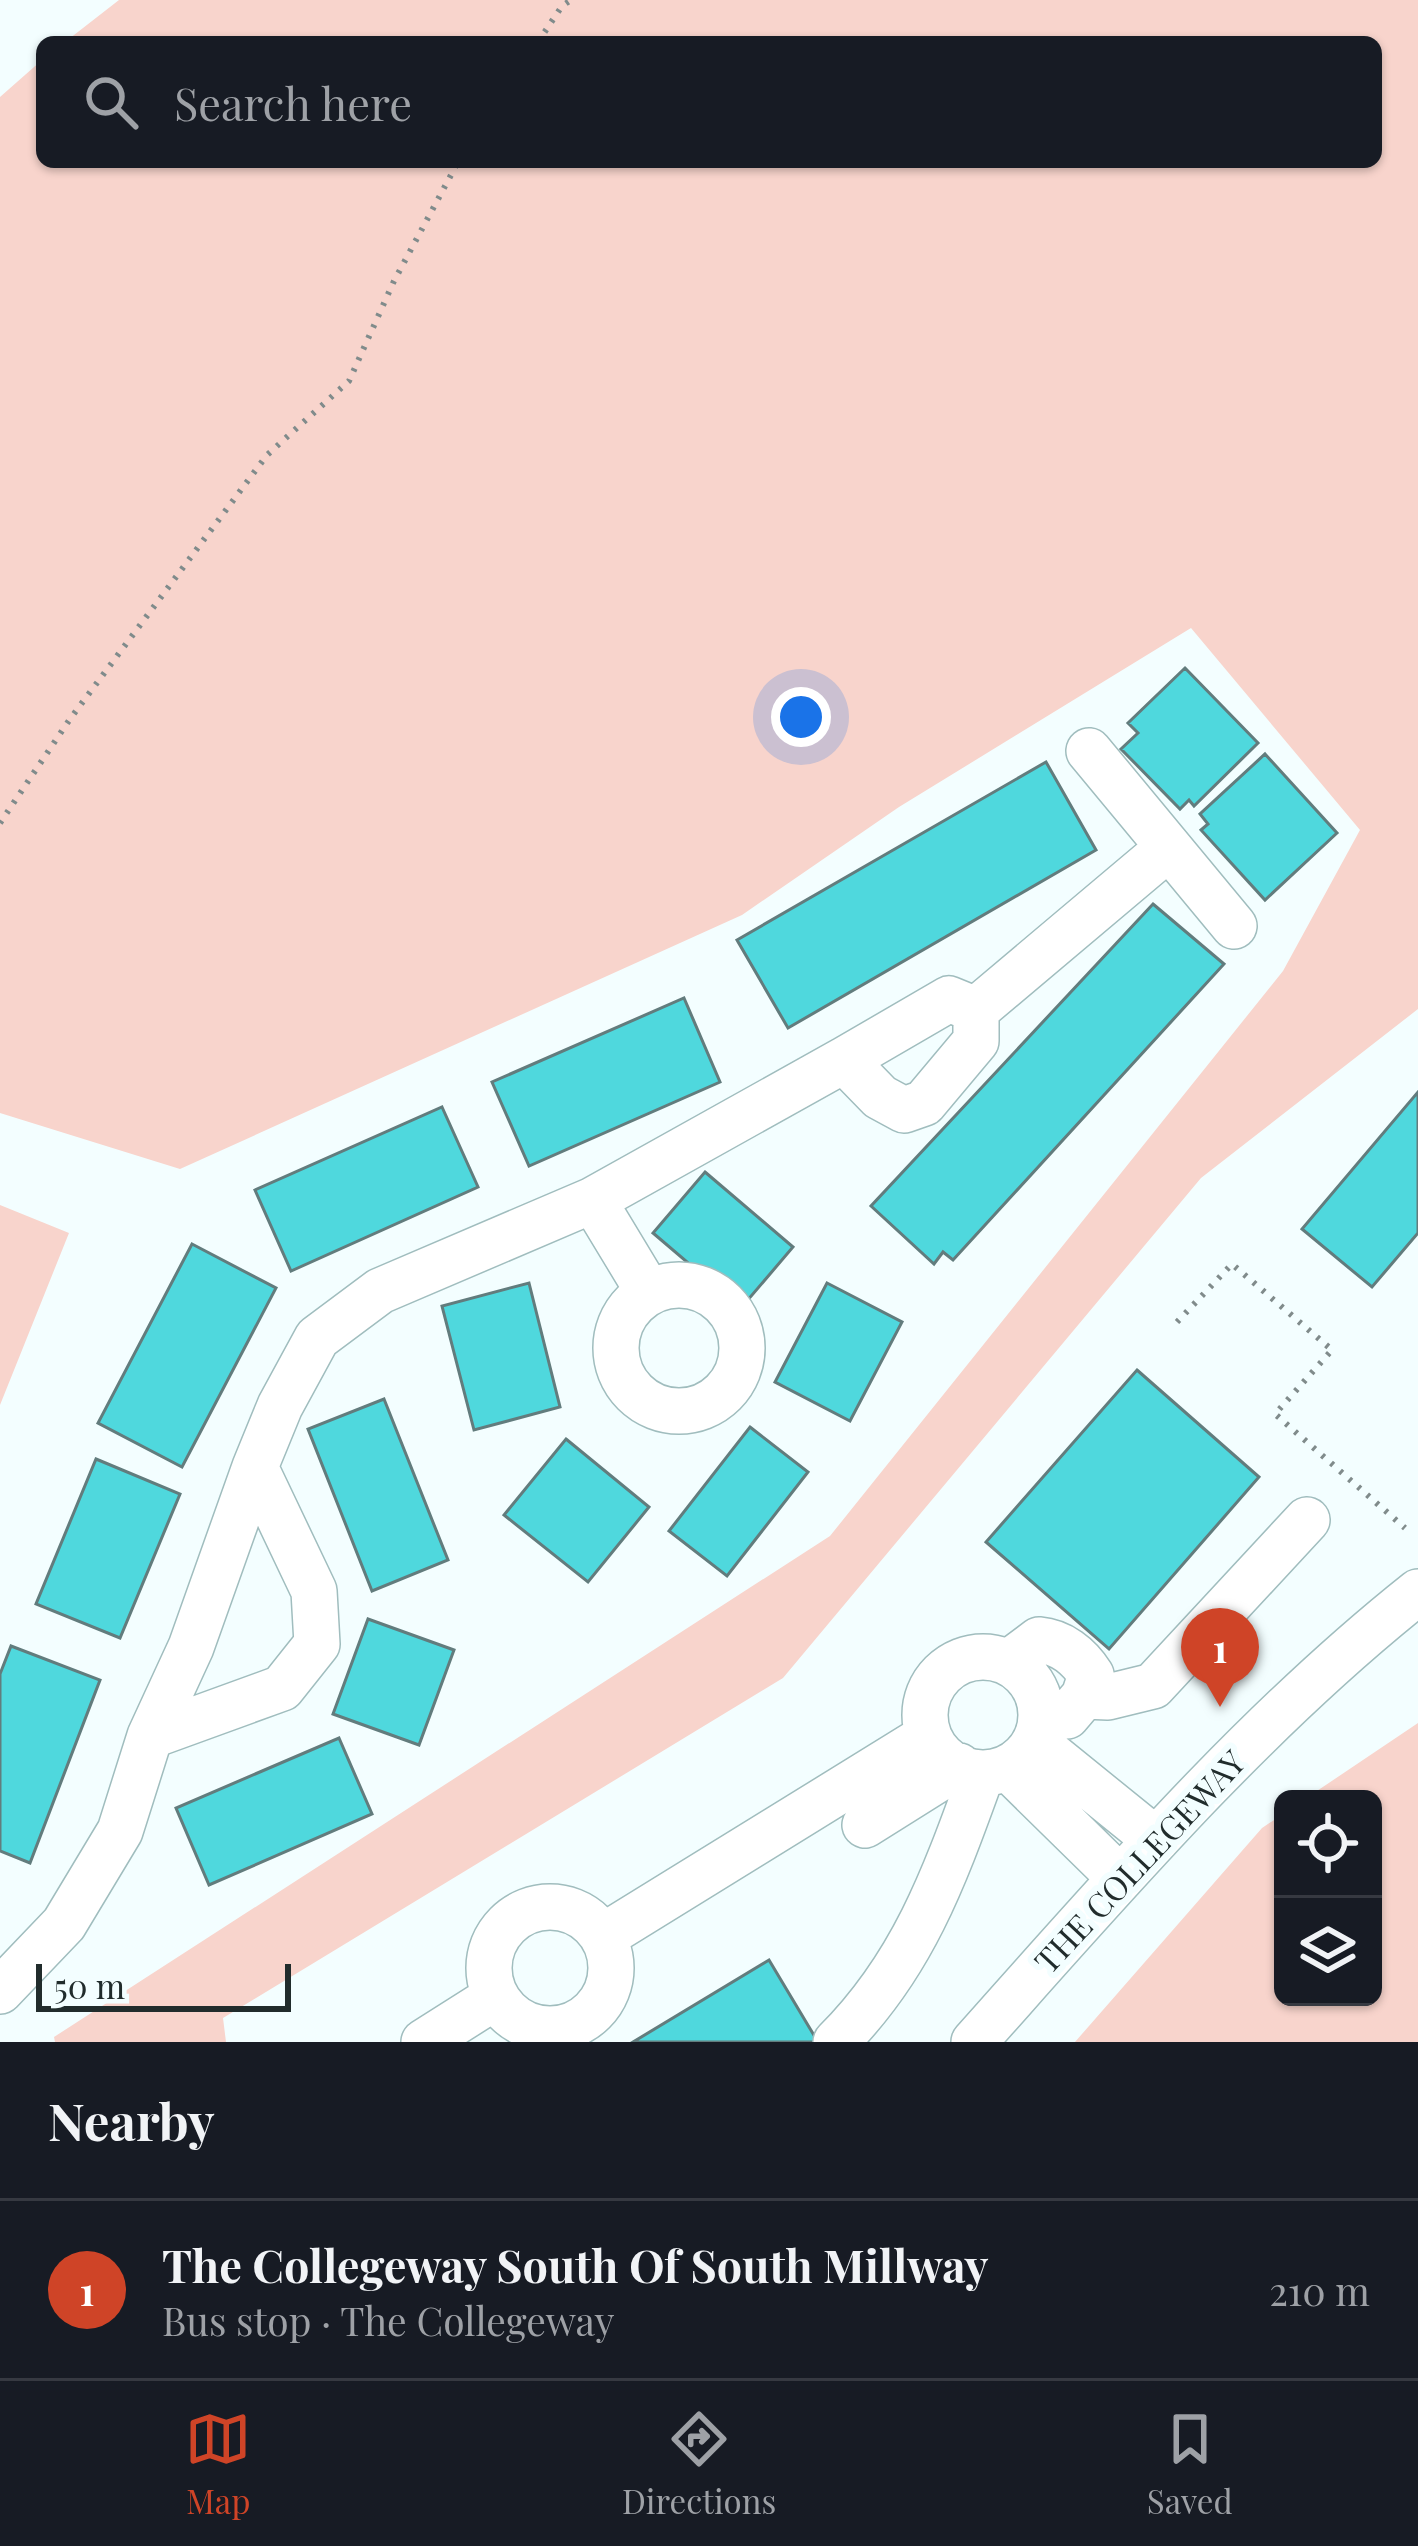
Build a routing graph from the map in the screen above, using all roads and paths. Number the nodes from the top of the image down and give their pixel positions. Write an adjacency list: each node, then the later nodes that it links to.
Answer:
1 (572, 0): 2 (path)
2 (542, 36)
3 (455, 168): 5 (path)
4 (1089, 751): 6 (street)
5 (0, 823)
6 (1167, 849): 7 (street); 8 (street)
7 (1234, 926)
8 (976, 1010): 9 (street); 9 (street)
9 (844, 1060): 10 (street)
10 (593, 1200): 11 (street); 13 (street)
11 (648, 1292)
12 (1177, 1322): 15 (path)
13 (256, 1467): 19 (street); 19 (street)
14 (1307, 1520): 18 (street)
15 (1405, 1528)
16 (1240, 1544): 18 (street)
17 (1418, 1592): 22 (street, THE COLLEGEWAY)
18 (1222, 1611): 20 (street)
19 (150, 1736): 25 (street)
20 (1006, 1742): 20 (street); 21 (street); 22 (street); 23 (street); 24 (street); 28 (street)
21 (865, 1826)
22 (1156, 1840): 23 (street, THE COLLEGEWAY)
23 (1120, 1878): 29 (street, THE COLLEGEWAY)
24 (604, 1936): 26 (street); 26 (street)
25 (0, 1991)
26 (495, 1997): 27 (street)
27 (424, 2042)
28 (836, 2042)
29 (974, 2042)

